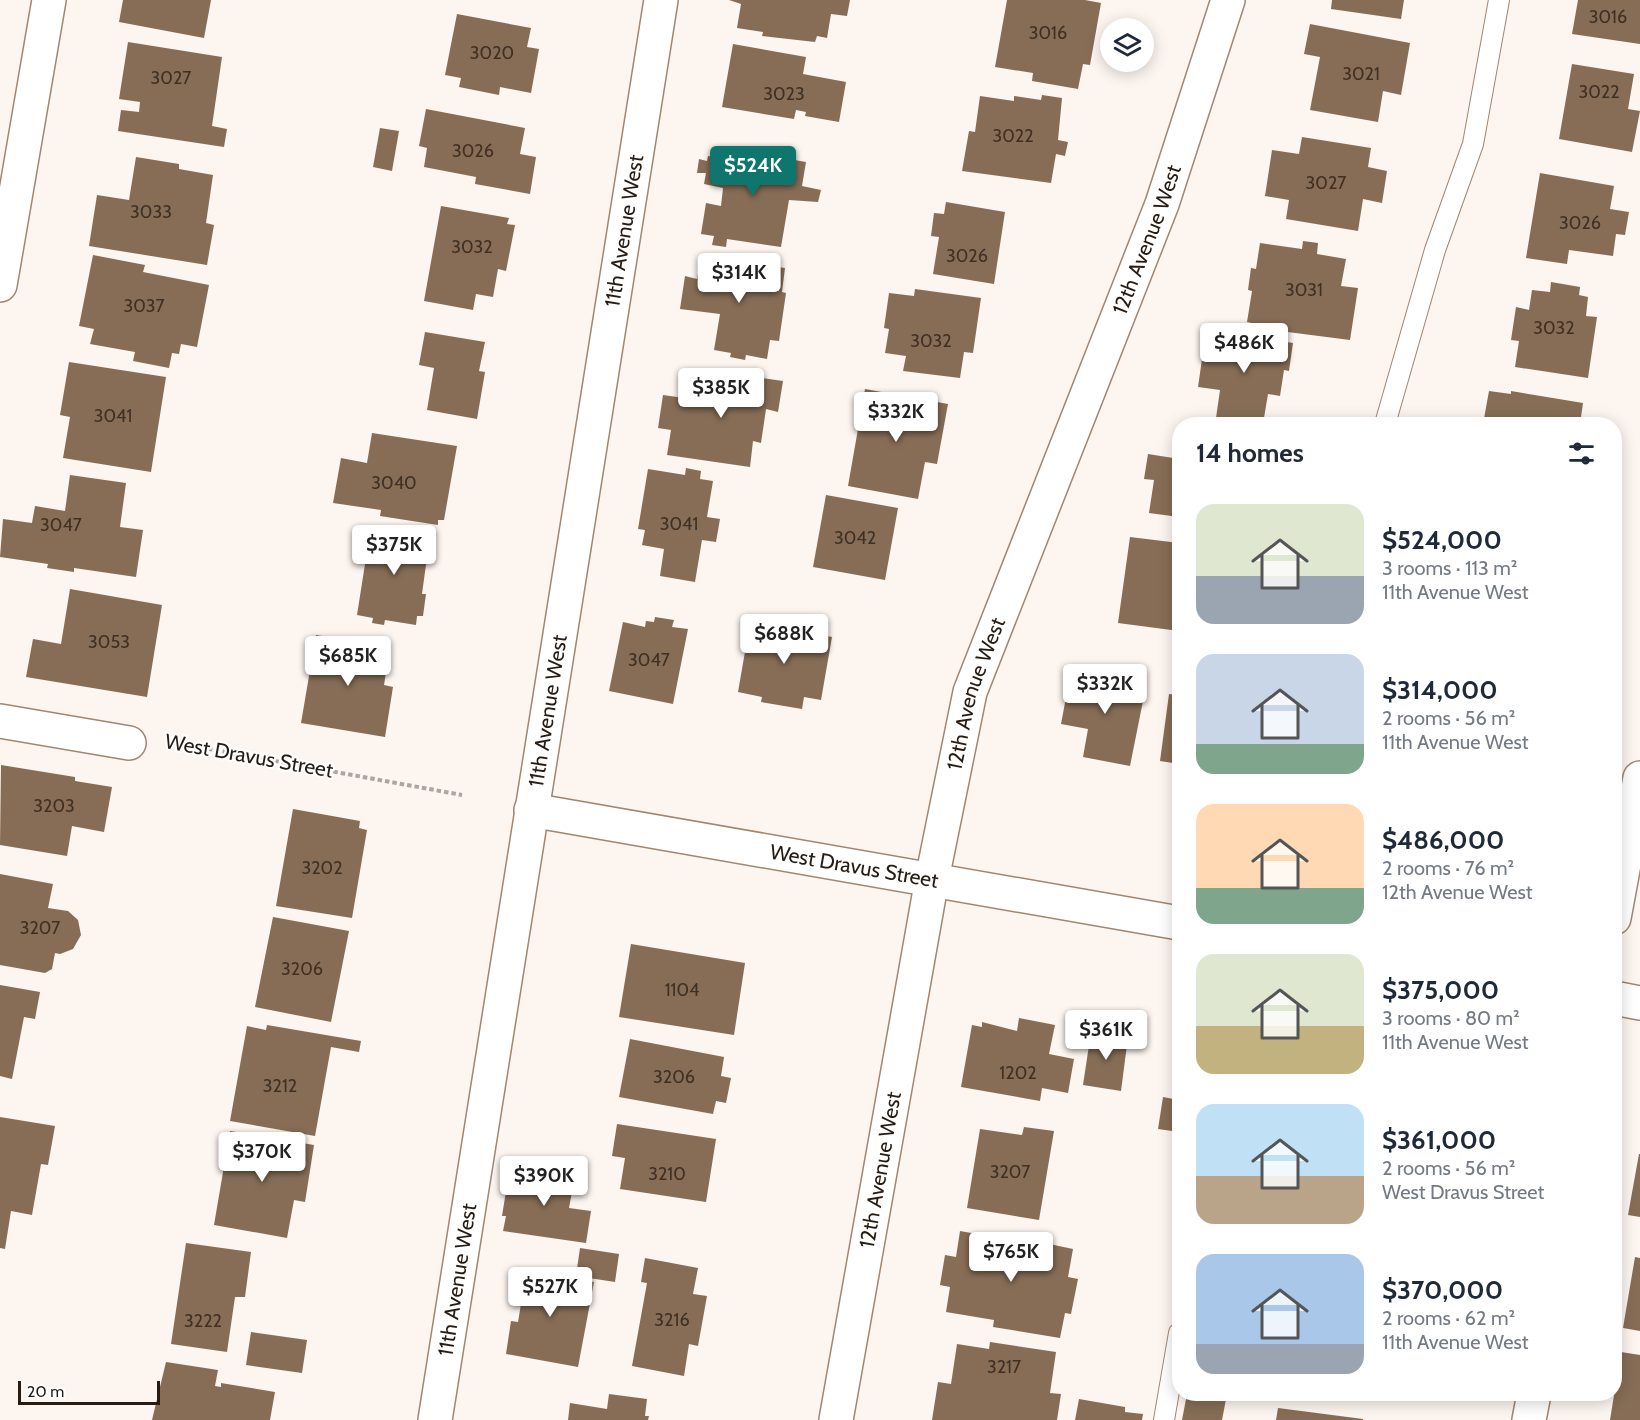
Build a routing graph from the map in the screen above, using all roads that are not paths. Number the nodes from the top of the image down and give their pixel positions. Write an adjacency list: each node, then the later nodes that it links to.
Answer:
1 (49, 0): 5 (street)
2 (661, 0): 10 (street, 11th Avenue West)
3 (1228, 0): 12 (street, 12th Avenue West)
4 (1499, 0): 6 (lane)
5 (0, 285)
6 (1387, 417)
7 (0, 722): 8 (street)
8 (129, 743)
9 (1640, 778): 11 (street)
10 (531, 810): 12 (street, West Dravus Street); 18 (street, 11th Avenue West)
11 (1622, 875)
12 (932, 879): 13 (street, West Dravus Street); 19 (street, 12th Avenue West)
13 (1172, 922)
14 (1622, 1000): 15 (street)
15 (1640, 1003)
16 (1172, 1374): 20 (lane)
17 (1533, 1401): 21 (street)
18 (435, 1420)
19 (836, 1420)
20 (1164, 1420)
21 (1529, 1420)

